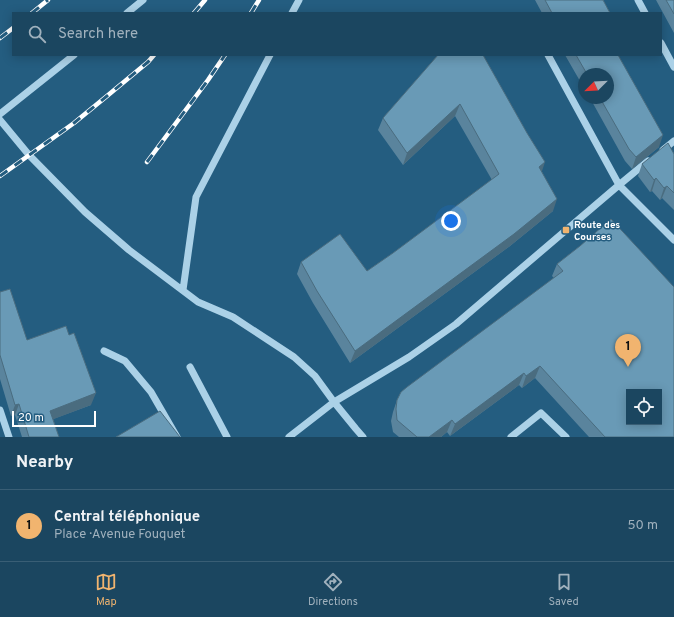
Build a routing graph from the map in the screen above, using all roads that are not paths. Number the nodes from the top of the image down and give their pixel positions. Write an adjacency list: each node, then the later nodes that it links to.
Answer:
1 (143, 0): 4 (street)
2 (299, 0): 5 (street)
3 (638, 0): 6 (street)
4 (128, 12)
5 (293, 12)
6 (644, 12)
7 (662, 45): 11 (street)
8 (73, 56): 12 (street)
9 (269, 56): 17 (street)
10 (549, 56): 15 (street)
11 (674, 66)
12 (0, 114)
13 (0, 120): 17 (street)
14 (674, 141): 15 (street)
15 (619, 184): 16 (street); 20 (street)
16 (674, 240)
17 (183, 290): 20 (street)
18 (104, 351): 23 (street)
19 (190, 367): 24 (street)
20 (334, 402): 25 (street); 26 (street)
21 (0, 410): 22 (street)
22 (10, 437)
23 (177, 437)
24 (227, 437)
25 (289, 437)
26 (364, 437)
27 (511, 437): 28 (street)
28 (566, 437)

